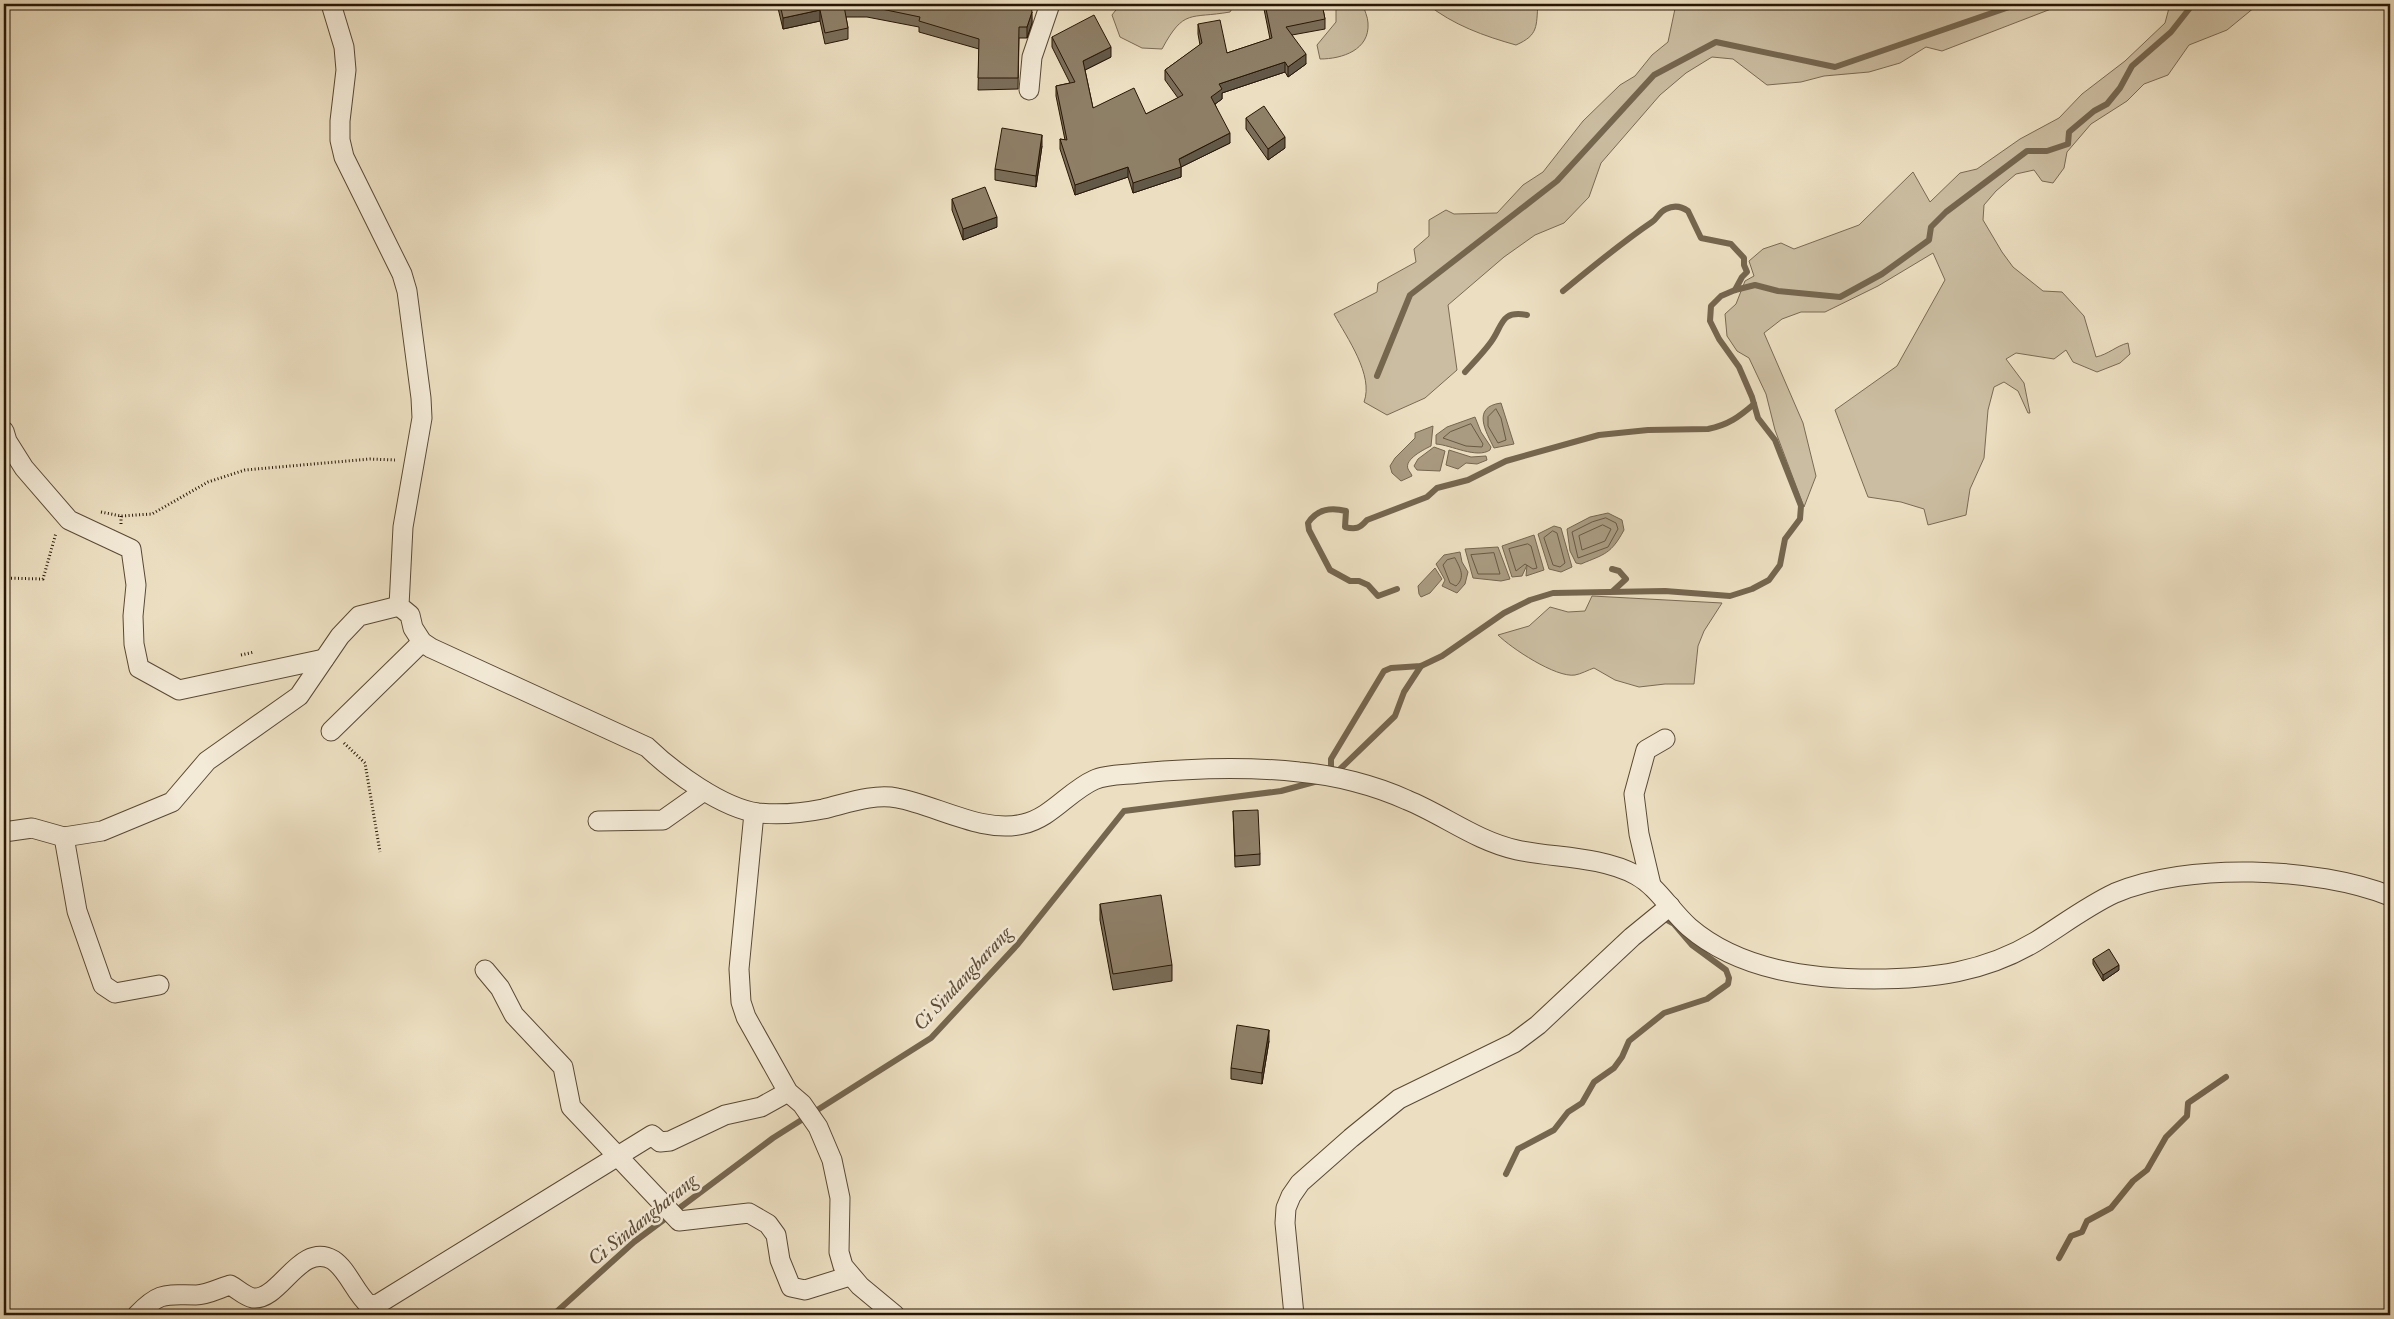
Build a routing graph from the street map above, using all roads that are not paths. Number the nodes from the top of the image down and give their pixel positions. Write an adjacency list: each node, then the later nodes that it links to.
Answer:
1 (331, 4): 5 (street)
2 (1050, 4): 3 (street)
3 (1029, 90)
4 (4, 430): 7 (street)
5 (399, 606): 6 (street); 7 (street)
6 (422, 642): 8 (street); 10 (street)
7 (324, 659): 14 (street)
8 (331, 731)
9 (1665, 738): 15 (street)
10 (704, 791): 11 (street); 12 (street)
11 (754, 813): 15 (street); 20 (street)
12 (598, 821)
13 (4, 832): 14 (street)
14 (64, 837): 19 (street)
15 (1651, 885): 17 (street)
16 (2390, 896): 17 (street)
17 (1670, 906): 25 (street)
18 (484, 970): 21 (street)
19 (159, 985)
20 (795, 1098): 21 (street); 22 (street)
21 (618, 1156): 22 (street); 23 (street)
22 (850, 1276): 24 (street)
23 (137, 1315)
24 (895, 1315)
25 (1294, 1315)

